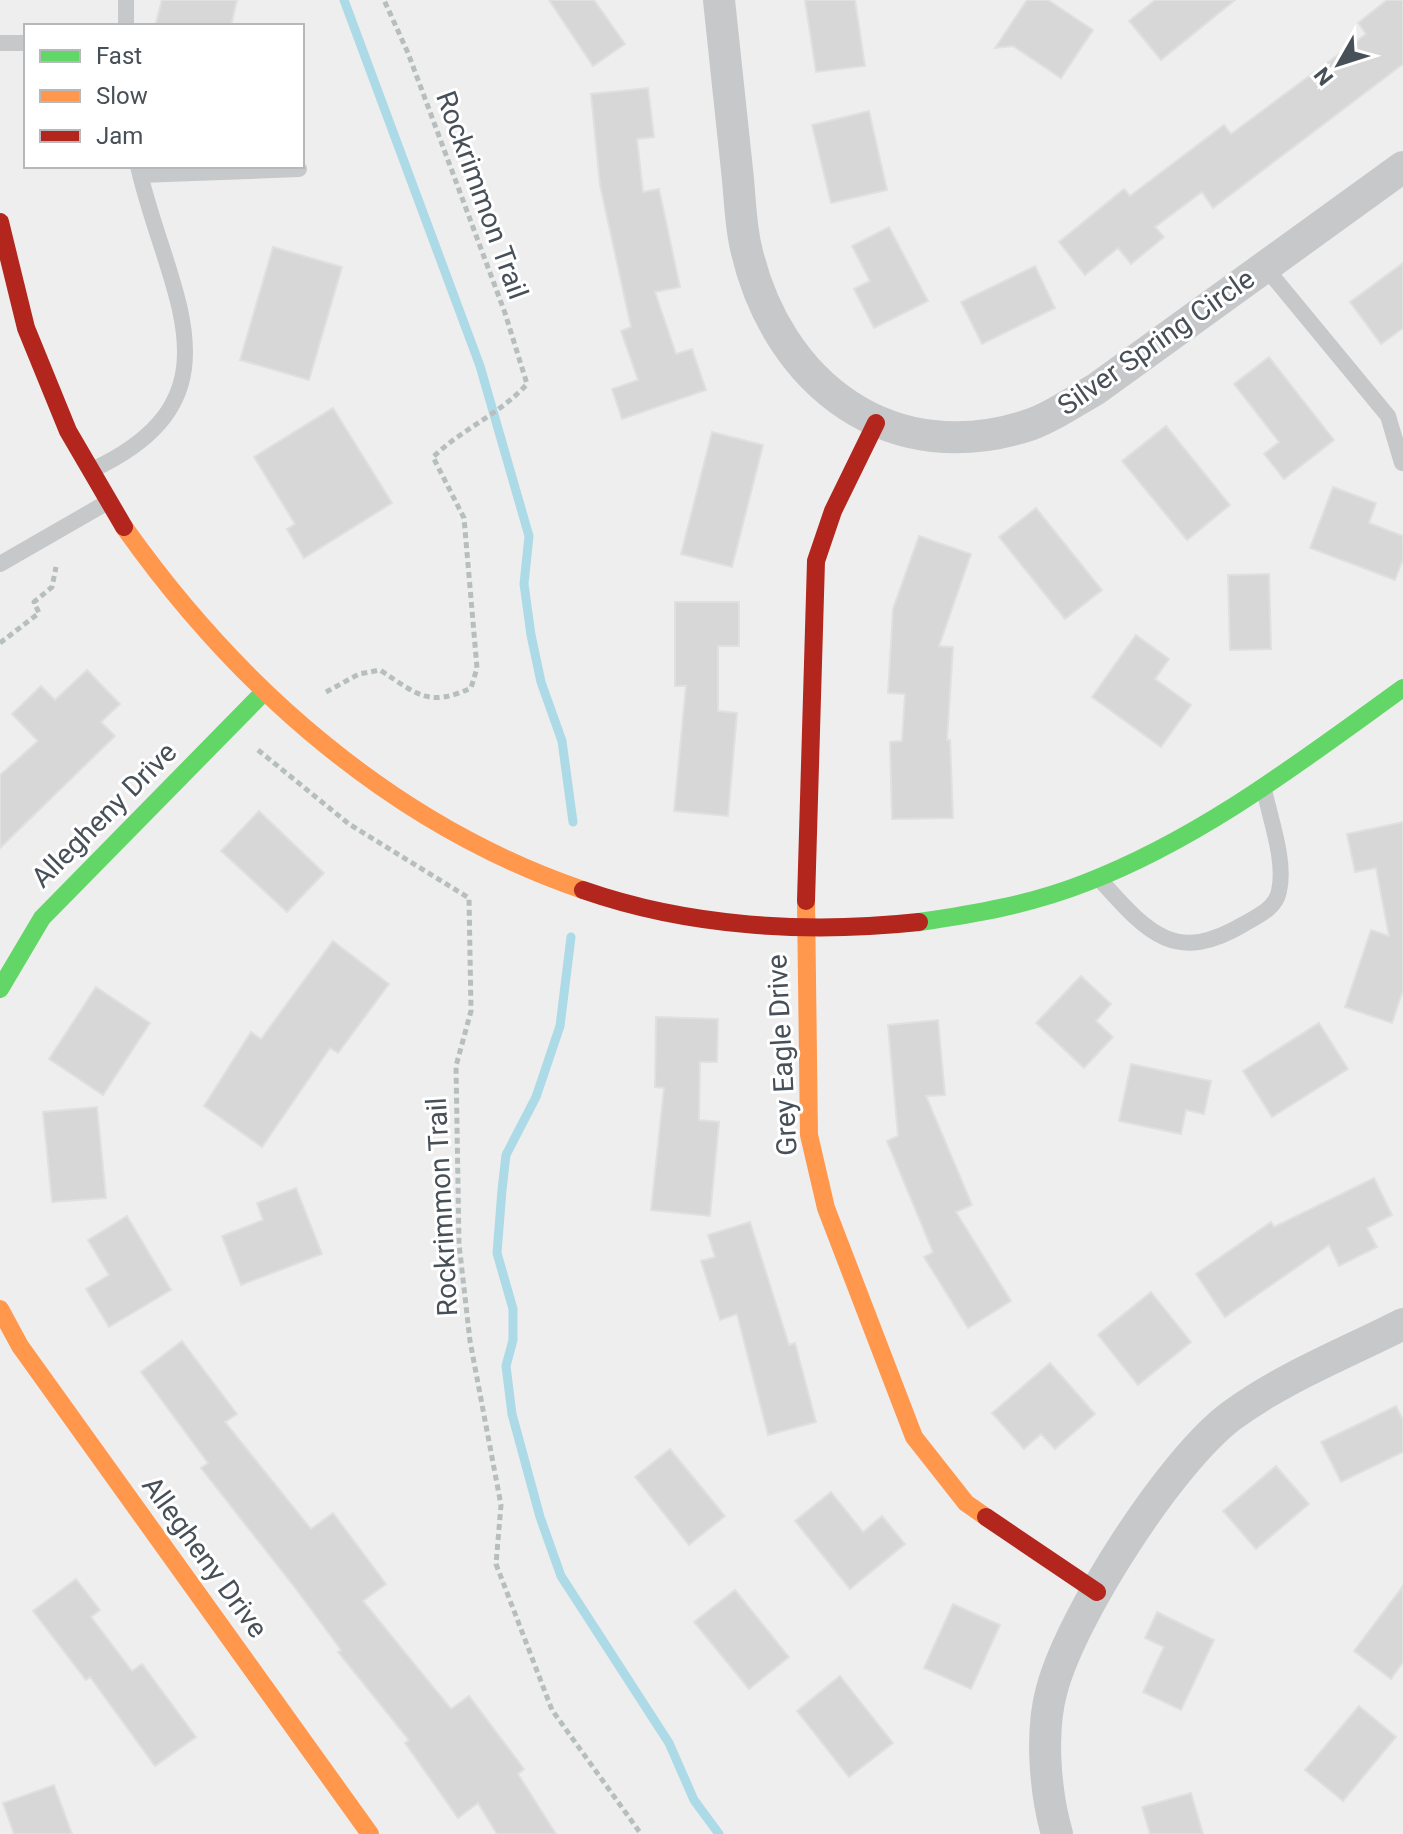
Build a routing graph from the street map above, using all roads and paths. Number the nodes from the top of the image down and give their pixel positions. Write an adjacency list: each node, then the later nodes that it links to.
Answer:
1 (126, 0): 4 (lane)
2 (384, 0): 21 (path, Rockrimmon Trail)
3 (719, 0): 12 (street, Silver Spring Circle)
4 (126, 24)
5 (0, 43): 6 (lane)
6 (24, 43)
7 (1403, 167): 11 (street, Silver Spring Circle)
8 (299, 169): 9 (lane)
9 (139, 171): 14 (lane)
10 (0, 222): 14 (street)
11 (1265, 267): 12 (street, Silver Spring Circle); 13 (lane)
12 (876, 423): 25 (street, Grey Eagle Drive)
13 (1402, 463)
14 (91, 471): 15 (street)
15 (108, 502): 16 (lane); 20 (street)
16 (0, 564)
17 (56, 567): 18 (path)
18 (0, 643)
19 (1403, 688): 23 (street)
20 (264, 692): 25 (street); 26 (street, Allegheny Drive)
21 (326, 692)
22 (253, 746): 31 (path, Rockrimmon Trail)
23 (1264, 787): 24 (street); 24 (lane)
24 (1097, 877): 25 (street)
25 (805, 927): 29 (street, Grey Eagle Drive)
26 (0, 989)
27 (0, 1309): 30 (street, Allegheny Drive)
28 (1403, 1324): 29 (street)
29 (1097, 1592): 32 (street)
30 (370, 1834)
31 (641, 1834)
32 (1057, 1834)

